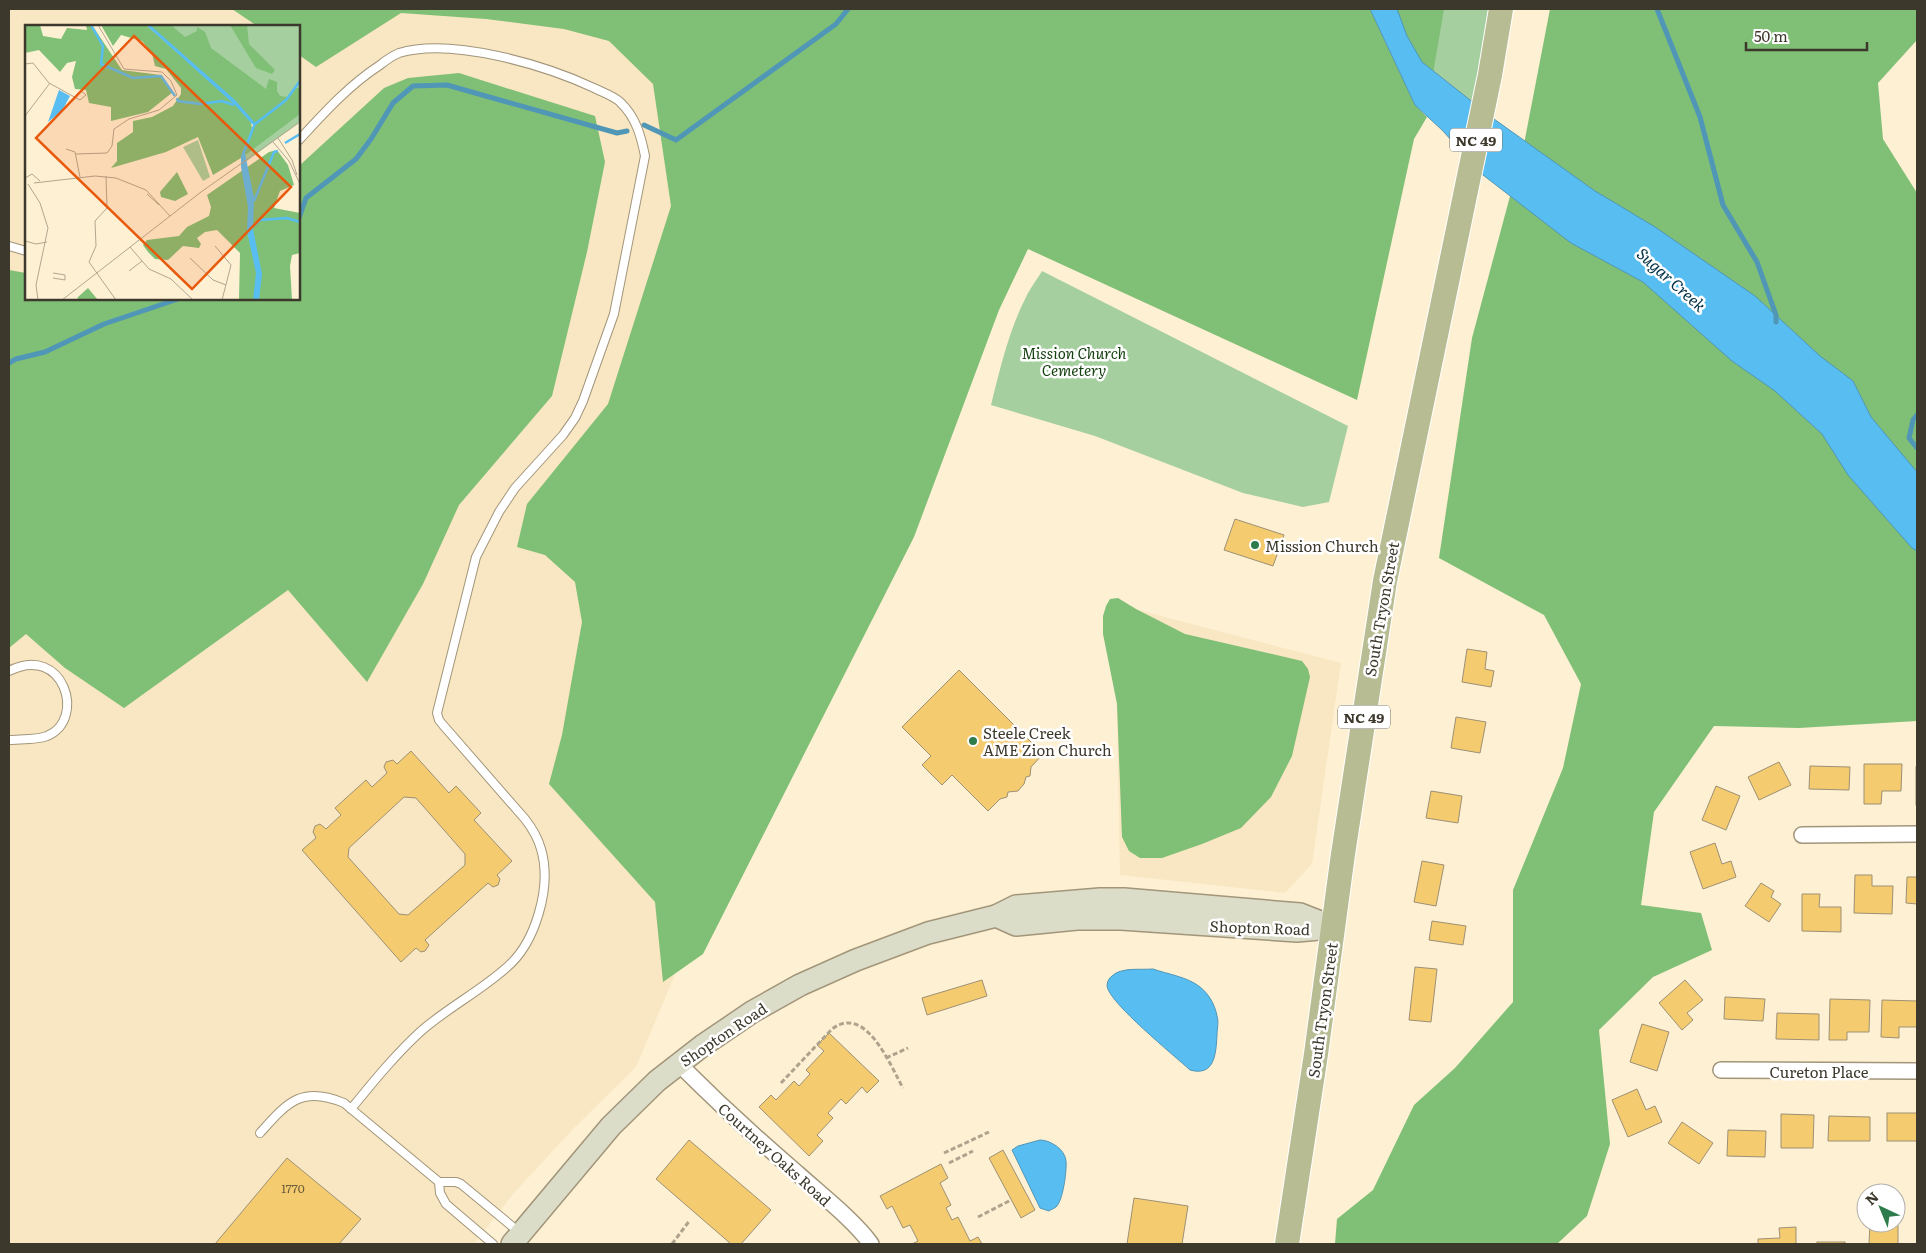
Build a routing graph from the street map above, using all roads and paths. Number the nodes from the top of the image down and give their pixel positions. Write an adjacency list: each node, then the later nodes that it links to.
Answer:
1 (1501, 9): 9 (main road, South Tryon Street / NC 49)
2 (300, 139): 17 (lane)
3 (9, 246): 4 (lane)
4 (25, 251)
5 (9, 670): 6 (lane)
6 (9, 740)
7 (1917, 834): 8 (street)
8 (1802, 835)
9 (1333, 927): 12 (street, Shopton Road); 31 (main road, South Tryon Street / NC 49)
10 (908, 1048): 11 (path)
11 (886, 1058): 15 (path); 16 (path)
12 (679, 1064): 27 (street, Shopton Road); 30 (street, Courtney Oaks Road)
13 (1721, 1070): 14 (street, Cureton Place)
14 (1917, 1071)
15 (781, 1083)
16 (902, 1088)
17 (351, 1109): 19 (lane); 23 (lane)
18 (989, 1132): 21 (path)
19 (260, 1133)
20 (973, 1151): 22 (path)
21 (944, 1154)
22 (950, 1163)
23 (439, 1182): 27 (lane); 28 (lane)
24 (1011, 1200): 25 (path)
25 (978, 1217)
26 (690, 1220): 29 (path)
27 (516, 1239)
28 (493, 1244)
29 (672, 1244)
30 (871, 1244)
31 (1287, 1244)

